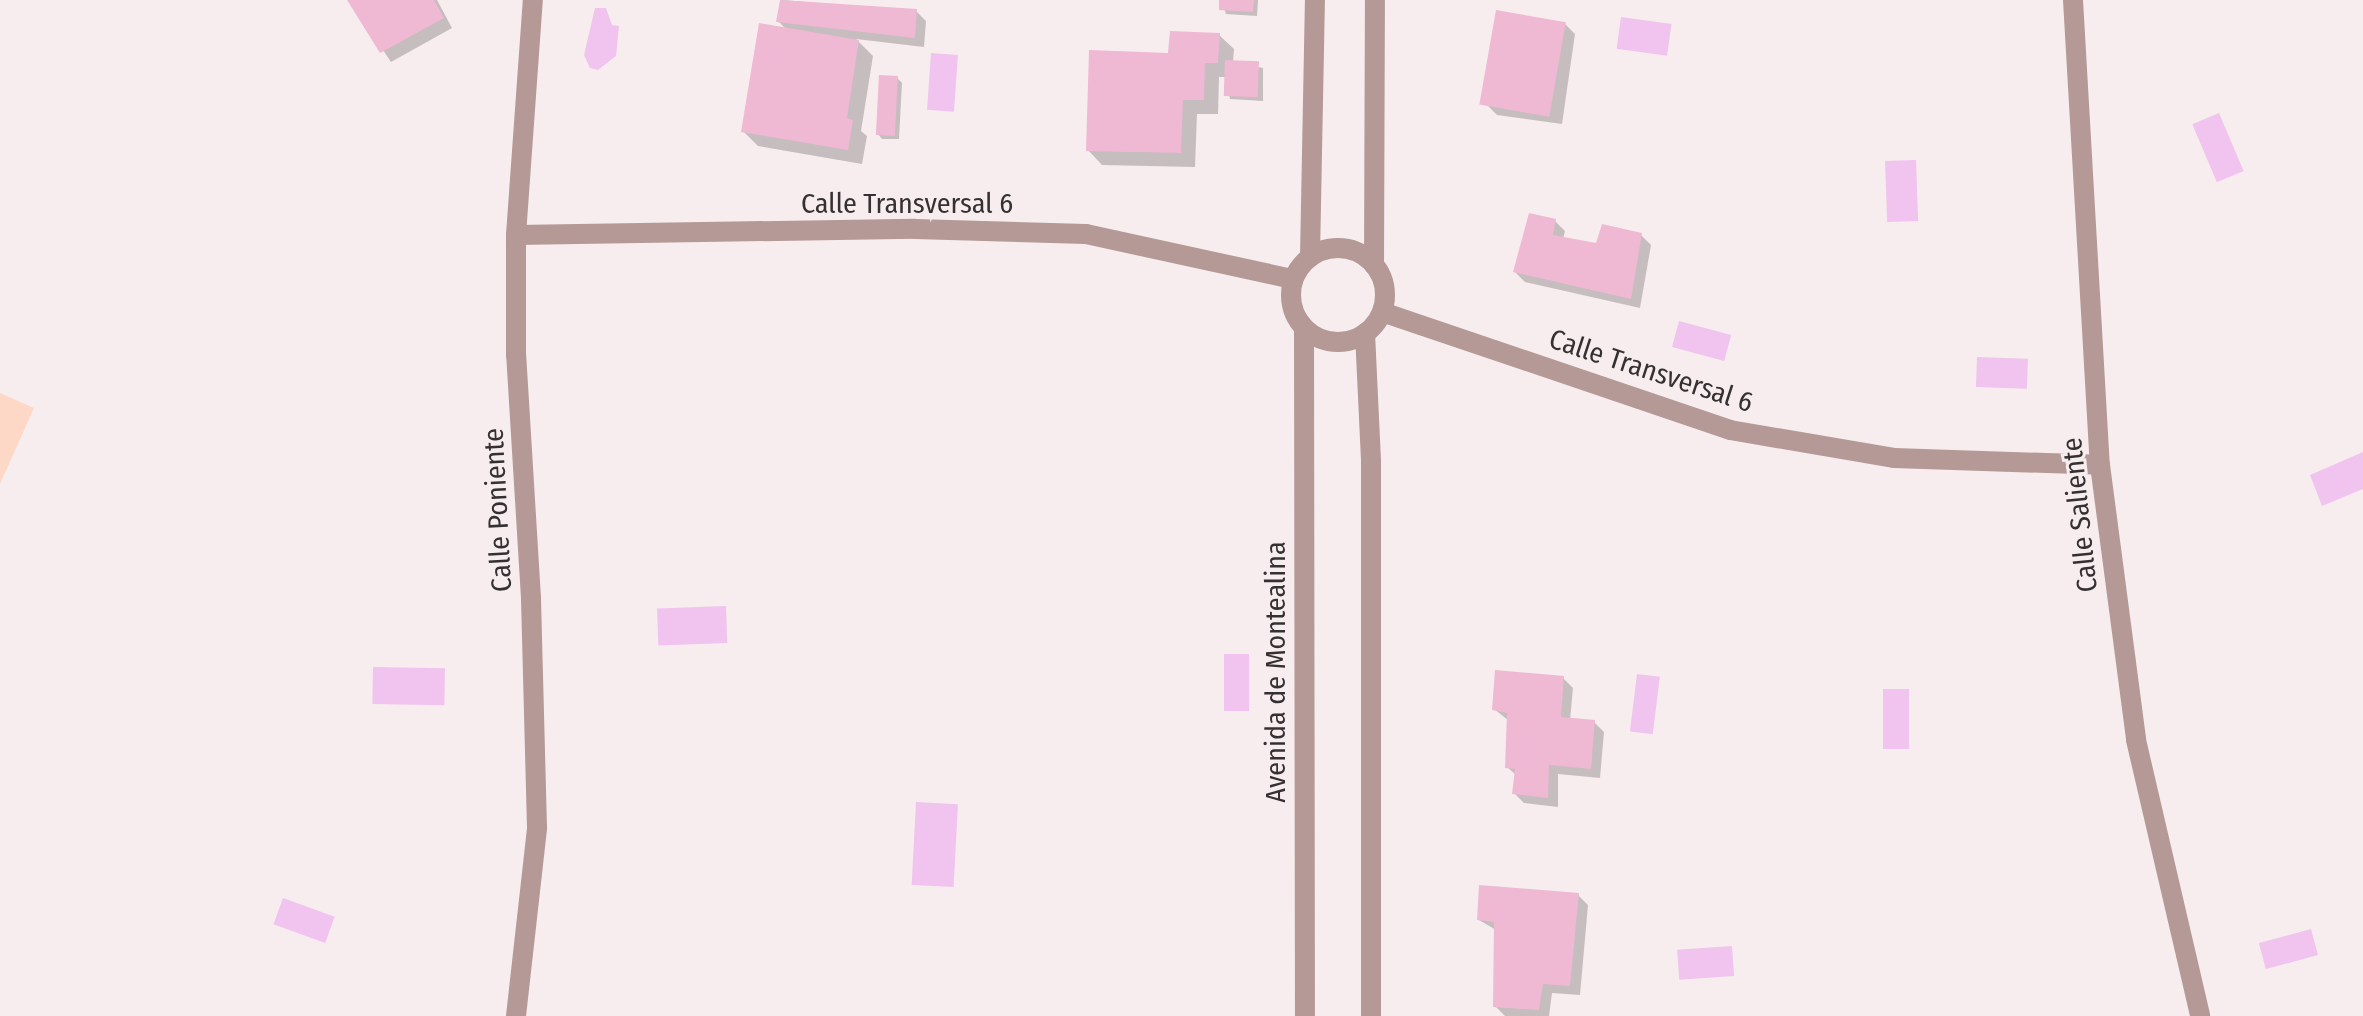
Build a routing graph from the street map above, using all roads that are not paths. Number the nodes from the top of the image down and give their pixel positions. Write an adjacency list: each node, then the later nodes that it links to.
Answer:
1 (533, 0): 5 (street, Calle Poniente)
2 (1315, 0): 6 (street)
3 (1375, 0): 7 (street)
4 (2073, 0): 12 (street, Calle Saliente)
5 (516, 235): 8 (street, Calle Transversal 6); 13 (street, Calle Poniente)
6 (1310, 257): 7 (street); 8 (street)
7 (1374, 265): 9 (street)
8 (1293, 279): 10 (street)
9 (1382, 312): 11 (street); 12 (street, Calle Transversal 6)
10 (1304, 328): 11 (street); 14 (street, Avenida de Montealina)
11 (1365, 333): 15 (street)
12 (2100, 465): 16 (street, Calle Saliente)
13 (516, 1016)
14 (1305, 1016)
15 (1371, 1016)
16 (2200, 1016)

